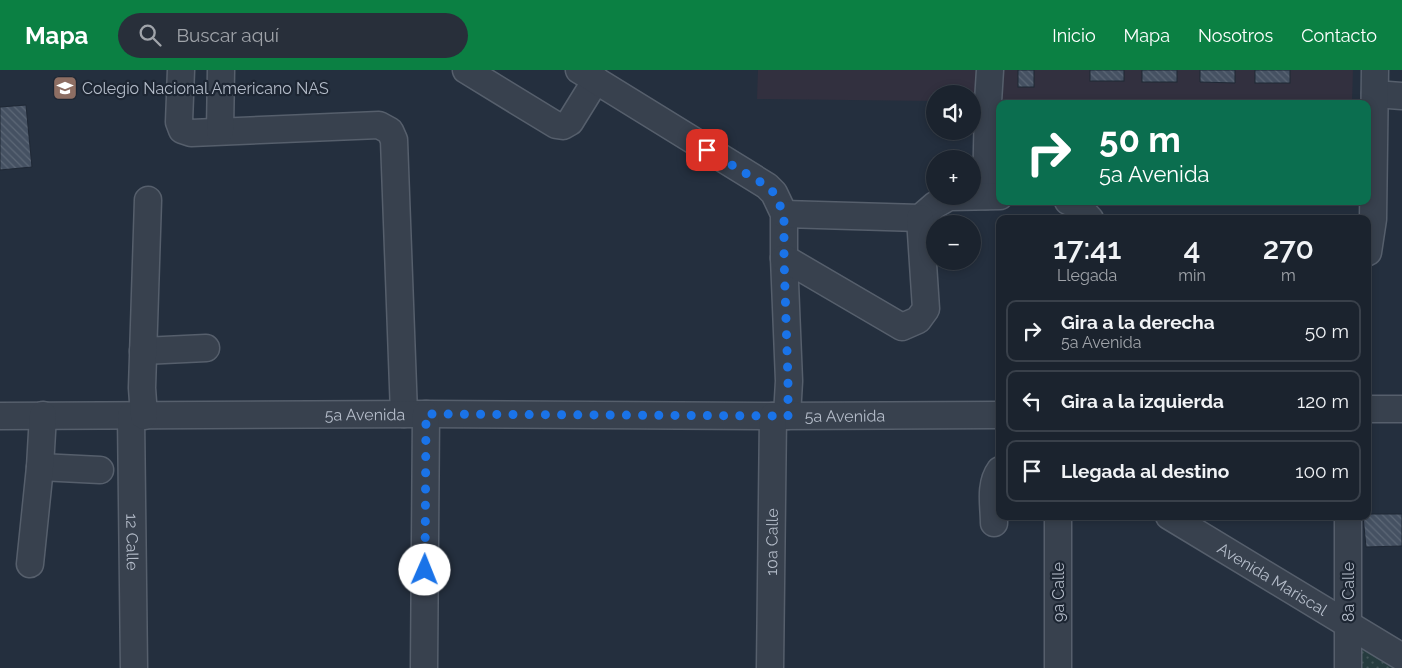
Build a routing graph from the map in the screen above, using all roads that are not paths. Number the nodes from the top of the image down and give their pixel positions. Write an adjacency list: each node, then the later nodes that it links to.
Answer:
1 (181, 70): 8 (street)
2 (220, 70): 8 (street)
3 (466, 70): 5 (street)
4 (990, 70): 9 (street)
5 (585, 73): 12 (street)
6 (1375, 82): 7 (street); 15 (street)
7 (1402, 96)
8 (220, 131): 21 (street)
9 (993, 196): 14 (street)
10 (148, 200): 18 (street, 12 Calle)
11 (1075, 205): 13 (street)
12 (784, 214): 14 (street); 16 (street, 10a Calle)
13 (1086, 215)
14 (920, 218): 16 (street)
15 (1371, 232)
16 (784, 258): 26 (street, 10a Calle)
17 (206, 348): 18 (street)
18 (144, 351): 25 (street, 12 Calle)
19 (1402, 408): 20 (street)
20 (1371, 409)
21 (415, 414): 25 (street, 5a Avenida); 26 (street, 5a Avenida); 38 (street)
22 (43, 415): 24 (street, 5a Avenida); 25 (street, 5a Avenida); 27 (street)
23 (996, 415): 26 (street, 5a Avenida)
24 (0, 416)
25 (138, 416): 37 (street, 12 Calle)
26 (780, 416): 39 (street, 10a Calle)
27 (40, 467): 28 (street); 34 (street)
28 (100, 470)
29 (996, 476): 33 (street)
30 (1058, 520): 40 (street, 9a Calle)
31 (1176, 520): 35 (street, Avenida Mariscal)
32 (1348, 520): 35 (street, 8a Calle)
33 (994, 524)
34 (30, 564)
35 (1348, 624): 36 (street, Avenida Mariscal); 41 (street, 8a Calle)
36 (1402, 657)
37 (134, 668)
38 (424, 668)
39 (770, 668)
40 (1058, 668)
41 (1348, 668)

